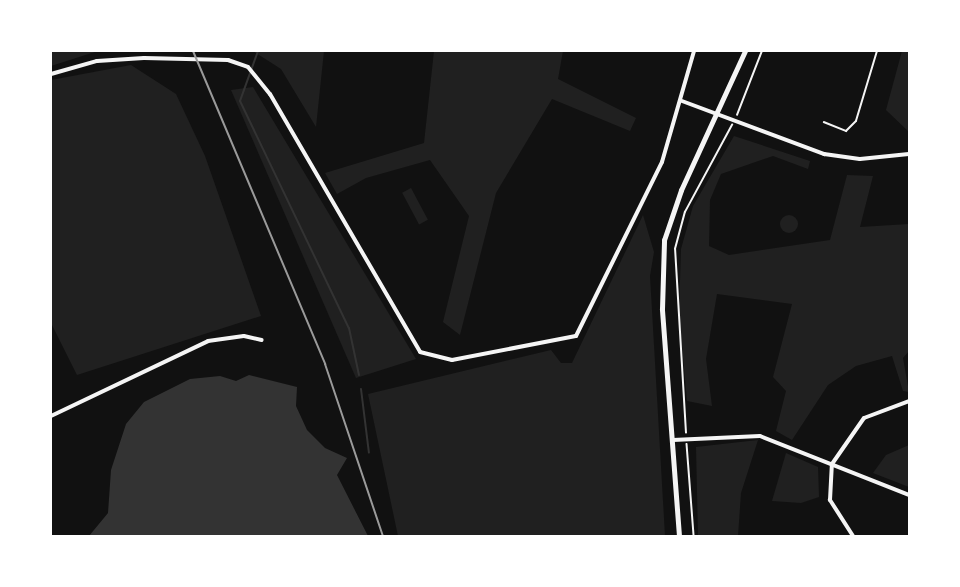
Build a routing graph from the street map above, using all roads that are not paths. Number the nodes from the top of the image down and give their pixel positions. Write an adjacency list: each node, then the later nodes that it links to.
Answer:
1 (694, 51): 4 (street)
2 (745, 51): 5 (main road)
3 (51, 74): 4 (street)
4 (682, 101): 5 (street)
5 (719, 115): 6 (street); 10 (main road)
6 (909, 154)
7 (262, 340): 9 (street)
8 (909, 401): 11 (street)
9 (51, 416)
10 (673, 440): 11 (street); 13 (main road)
11 (832, 464): 12 (street); 14 (street)
12 (909, 495)
13 (679, 536)
14 (853, 536)

